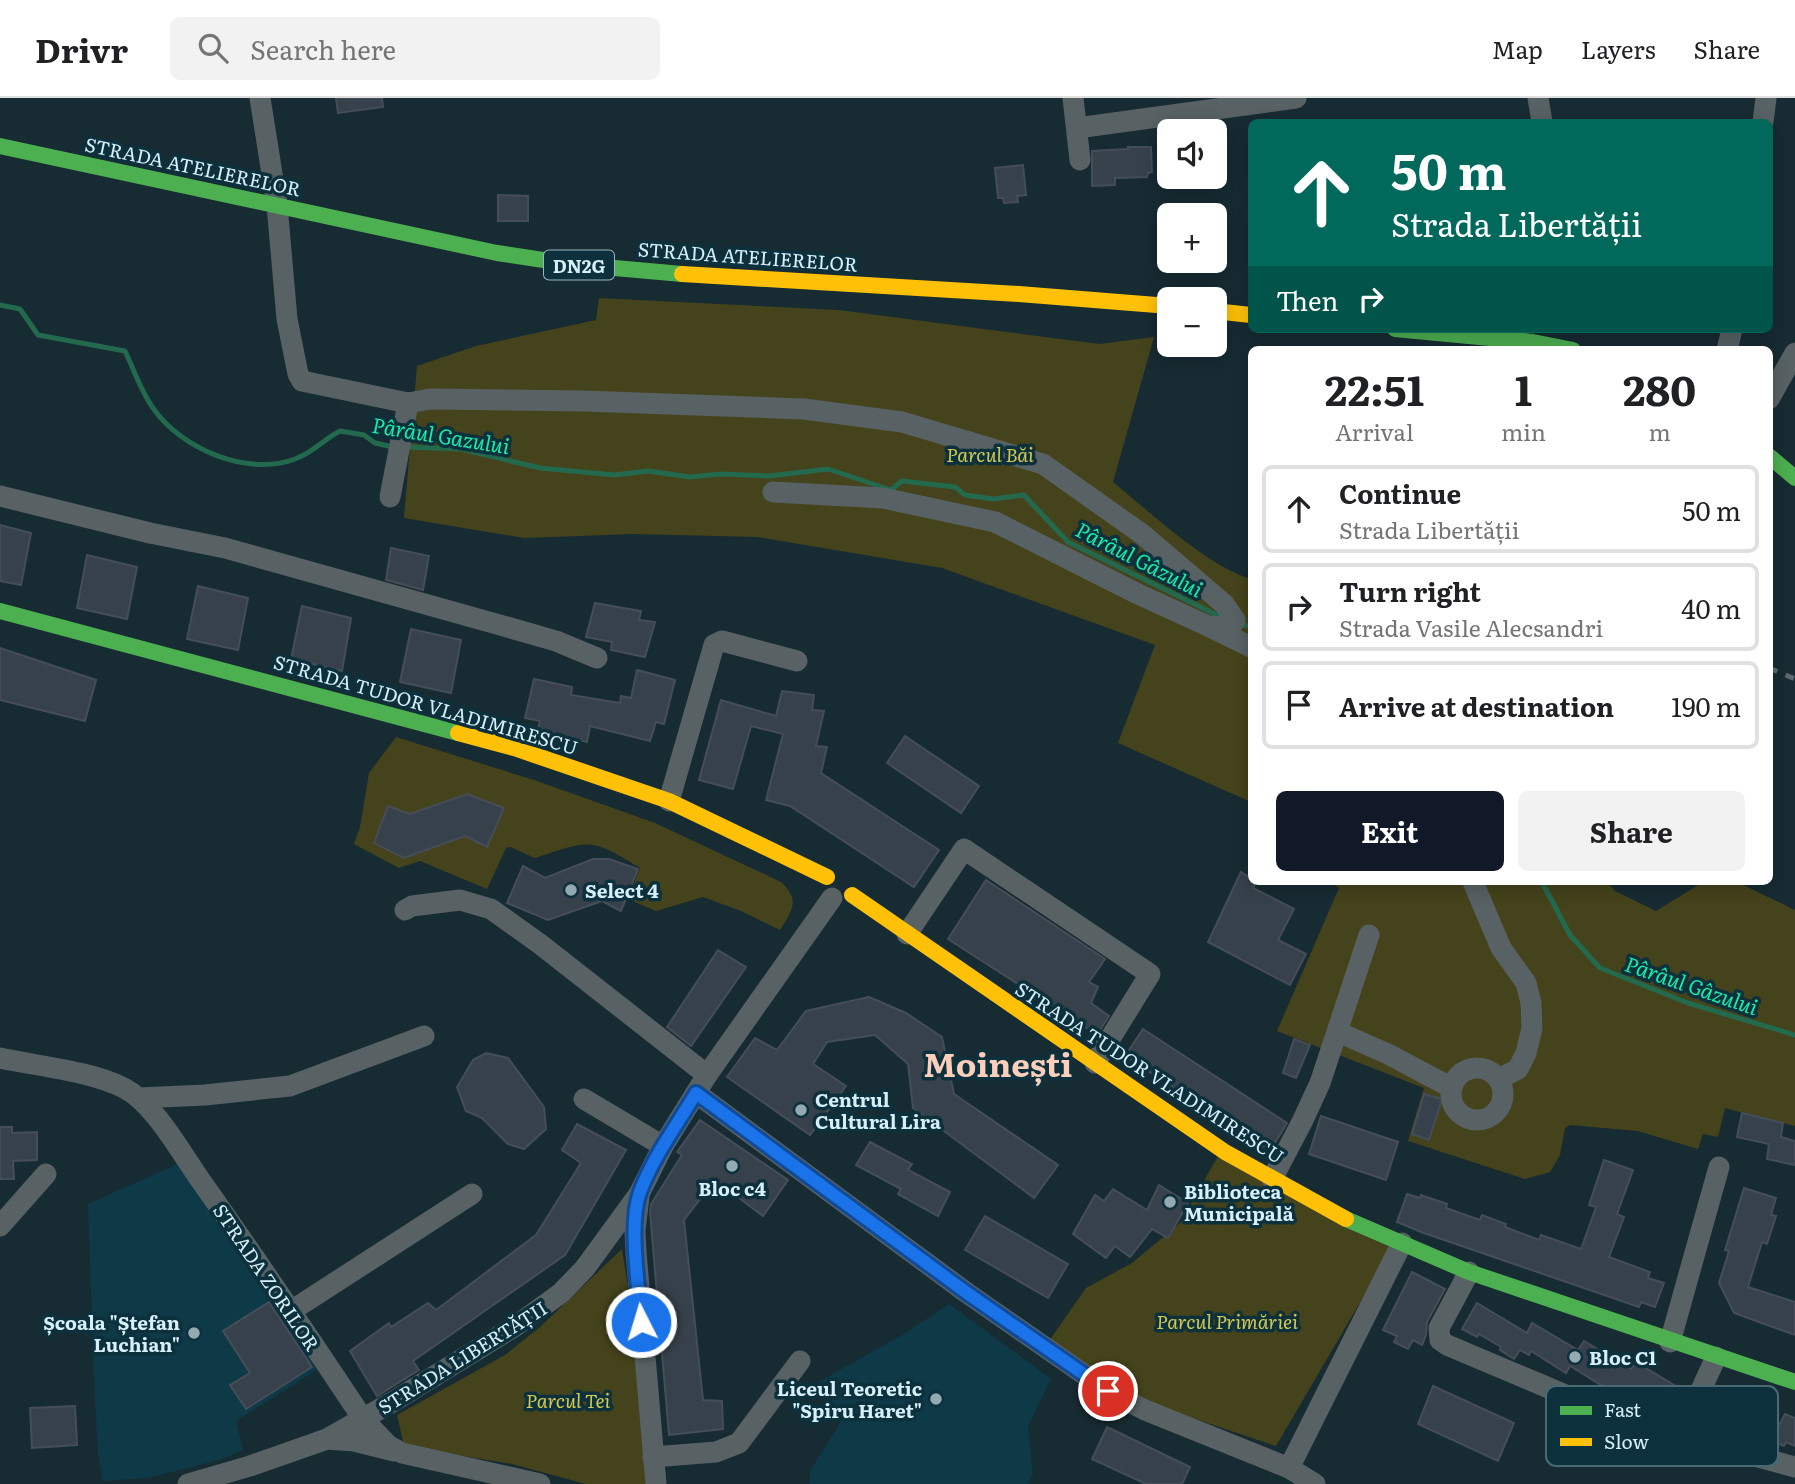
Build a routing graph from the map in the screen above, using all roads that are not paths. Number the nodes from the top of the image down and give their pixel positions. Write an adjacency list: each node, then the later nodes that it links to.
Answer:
1 (260, 98): 11 (street)
2 (1073, 98): 8 (street)
3 (1296, 98): 8 (street)
4 (1538, 98): 6 (street)
5 (1766, 98): 7 (street)
6 (1542, 119)
7 (1763, 119)
8 (1077, 128): 10 (street)
9 (0, 146): 11 (street, STRADA ATELIERELOR / DN2G)
10 (1080, 160)
11 (277, 205): 12 (street, STRADA ATELIERELOR / DN2G); 19 (street)
12 (1157, 305)
13 (1227, 312): 14 (street)
14 (1248, 314)
15 (1437, 333): 16 (street)
16 (1554, 346)
17 (1795, 353): 18 (street)
18 (1773, 392)
19 (408, 403): 24 (street); 26 (street)
20 (1773, 459): 21 (street)
21 (1795, 478)
22 (773, 492): 26 (street)
23 (0, 496): 28 (street)
24 (390, 497)
25 (0, 611): 30 (street, STRADA TUDOR VLADIMIRESCU)
26 (1208, 626): 27 (street)
27 (1248, 646)
28 (597, 658)
29 (797, 661): 30 (street)
30 (669, 801): 33 (street, STRADA TUDOR VLADIMIRESCU)
31 (855, 878): 33 (street)
32 (1474, 885): 41 (street)
33 (842, 897): 35 (street, STRADA TUDOR VLADIMIRESCU); 42 (street, STRADA LIBERTĂȚII)
34 (405, 910): 42 (street)
35 (907, 934): 40 (street, STRADA TUDOR VLADIMIRESCU); 40 (street)
36 (1369, 935): 37 (street)
37 (1338, 1032): 43 (street); 49 (street)
38 (424, 1036): 44 (street)
39 (0, 1058): 44 (street, STRADA ZORILOR)
40 (1096, 1063): 49 (street, STRADA TUDOR VLADIMIRESCU)
41 (1499, 1079): 43 (street); 43 (street)
42 (702, 1084): 46 (street, STRADA LIBERTĂȚII); 70 (street)
43 (1452, 1088)
44 (139, 1098): 57 (street, STRADA ZORILOR)
45 (584, 1099): 46 (street)
46 (663, 1146): 51 (street, STRADA LIBERTĂȚII)
47 (1719, 1167): 58 (street)
48 (46, 1174): 52 (street)
49 (1272, 1179): 53 (street, STRADA TUDOR VLADIMIRESCU)
50 (472, 1194): 57 (street)
51 (639, 1194): 54 (street, STRADA LIBERTĂȚII); 55 (street)
52 (0, 1226)
53 (1402, 1243): 56 (street, STRADA TUDOR VLADIMIRESCU); 70 (street)
54 (601, 1247): 55 (street); 64 (street, STRADA LIBERTĂȚII)
55 (636, 1252): 67 (street)
56 (1469, 1272): 58 (street, STRADA TUDOR VLADIMIRESCU); 63 (street)
57 (291, 1311): 64 (street, STRADA ZORILOR)
58 (1670, 1342): 59 (street, STRADA TUDOR VLADIMIRESCU)
59 (1716, 1357): 61 (street, STRADA TUDOR VLADIMIRESCU); 62 (street)
60 (800, 1361): 67 (street)
61 (1795, 1382)
62 (1703, 1386)
63 (1546, 1387)
64 (363, 1419): 65 (street, STRADA LIBERTĂȚII); 66 (street, STRADA ZORILOR)
65 (327, 1439): 66 (street); 71 (street, STRADA LIBERTĂȚII)
66 (402, 1453): 72 (street, STRADA ZORILOR)
67 (653, 1457): 73 (street)
68 (1778, 1462): 69 (street)
69 (1795, 1467)
70 (1289, 1468): 74 (street)
71 (188, 1484)
72 (540, 1484)
73 (656, 1484)
74 (1315, 1484)

